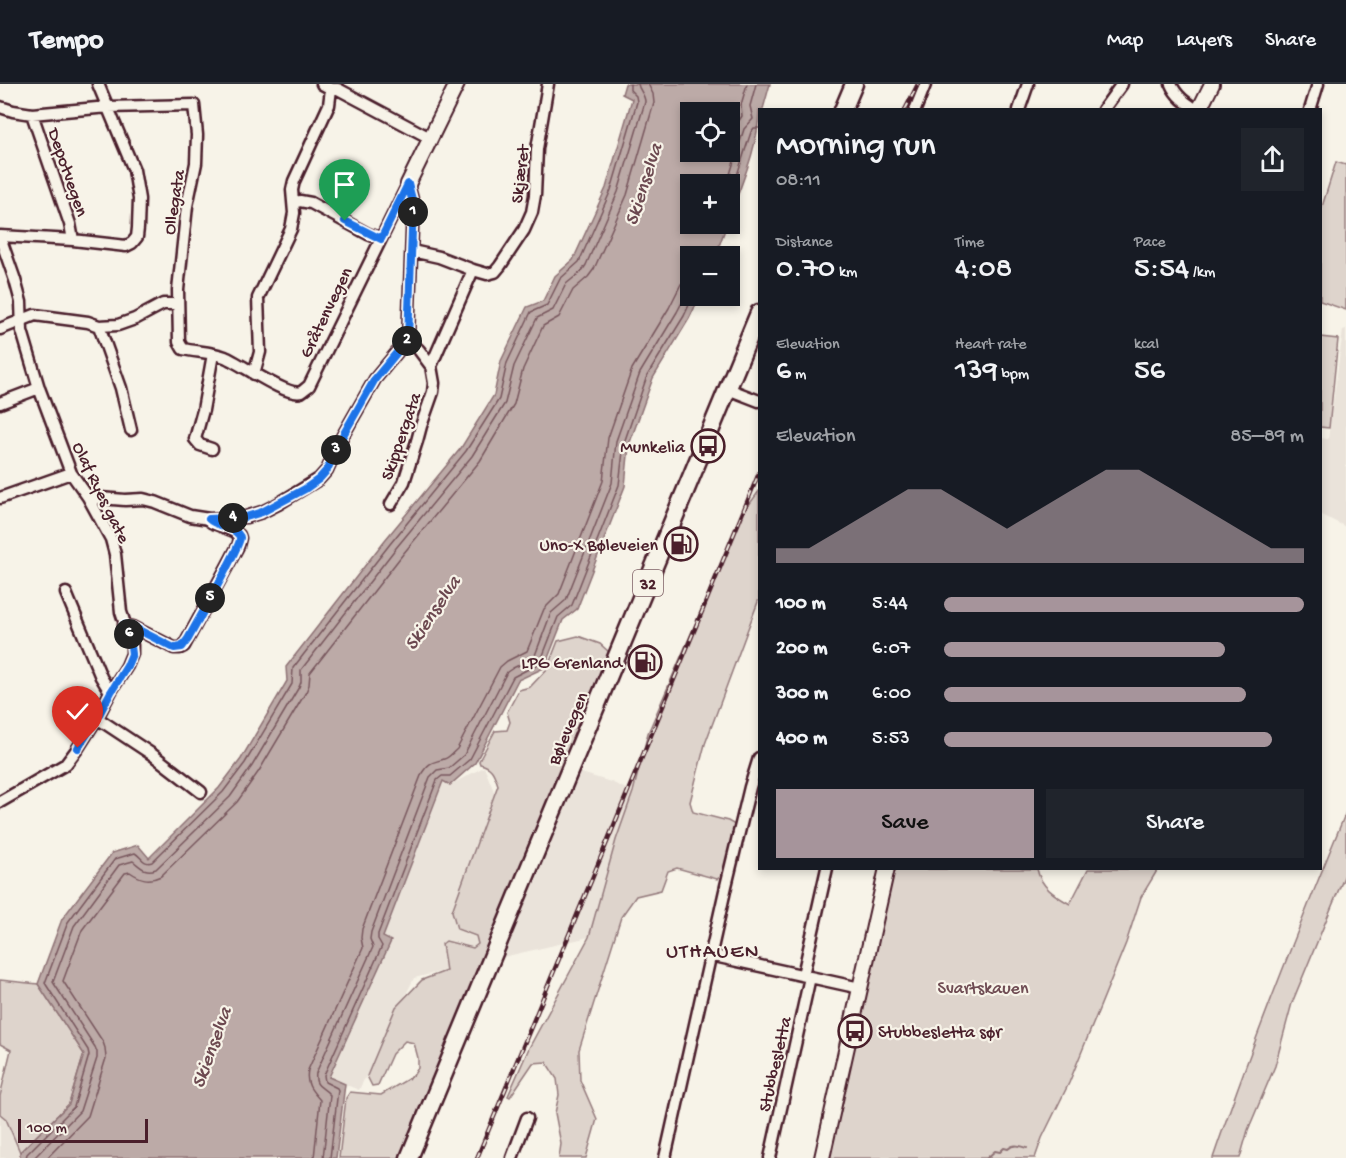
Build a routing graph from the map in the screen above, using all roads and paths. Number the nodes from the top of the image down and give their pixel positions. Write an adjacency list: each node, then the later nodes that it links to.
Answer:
1 (99, 84): 13 (street, Depotvegen)
2 (457, 84): 21 (street, Gråtenvegen)
3 (548, 84): 28 (street, Skjæret)
4 (854, 84): 15 (main road)
5 (1028, 84): 17 (street)
6 (1122, 84): 18 (street)
7 (1171, 84): 14 (street)
8 (1212, 84): 14 (street)
9 (1318, 84): 19 (street)
10 (925, 86): 16 (street)
11 (334, 87): 21 (street); 23 (street)
12 (0, 107): 20 (street)
13 (108, 107): 20 (street); 26 (street, Depotvegen); 29 (street, Ollegata)
14 (1203, 107)
15 (844, 108)
16 (916, 108)
17 (1020, 108)
18 (1104, 108)
19 (1311, 108)
20 (32, 114): 26 (street, Depotvegen)
21 (430, 138): 22 (street, Gråtenvegen)
22 (408, 184): 25 (street, Gråtenvegen); 27 (street)
23 (294, 203): 25 (street); 37 (street)
24 (0, 237): 26 (street, Depotvegen); 31 (street, Olaf Ryes gate)
25 (381, 239): 37 (street, Gråtenvegen)
26 (73, 240)
27 (412, 251): 28 (street); 34 (street)
28 (473, 270): 36 (street, Skippergata)
29 (177, 304): 32 (street); 35 (street, Ollegata)
30 (758, 315): 39 (main road, Bølevegen / 32)
31 (22, 320): 32 (street); 33 (street); 38 (street, Olaf Ryes gate)
32 (99, 326): 42 (street)
33 (0, 329)
34 (408, 339): 36 (street); 48 (street)
35 (213, 354): 37 (street); 43 (street)
36 (431, 366): 47 (street, Skippergata)
37 (254, 374)
38 (39, 388): 41 (street); 44 (street, Olaf Ryes gate)
39 (728, 389): 40 (street); 63 (main road, Bølevegen / 32)
40 (758, 401)
41 (0, 403)
42 (131, 430)
43 (212, 449)
44 (71, 473): 45 (street, Olaf Ryes gate); 46 (street)
45 (88, 497): 48 (street); 50 (street, Olaf Ryes gate)
46 (0, 498)
47 (391, 504)
48 (209, 519): 50 (street)
49 (66, 593): 51 (street)
50 (124, 625): 51 (street, Olaf Ryes gate)
51 (111, 692): 52 (street, Olaf Ryes gate)
52 (97, 718): 55 (street); 56 (street, Olaf Ryes gate)
53 (758, 766): 54 (street)
54 (755, 788): 59 (street)
55 (201, 792)
56 (0, 802)
57 (827, 870): 60 (street, Stubbesletta)
58 (887, 870): 61 (street)
59 (710, 955): 60 (street); 65 (street)
60 (807, 976): 61 (street); 66 (street, Stubbesletta)
61 (860, 988): 67 (street)
62 (527, 1118): 64 (street)
63 (409, 1158)
64 (512, 1158)
65 (665, 1158)
66 (770, 1158)
67 (822, 1158)

